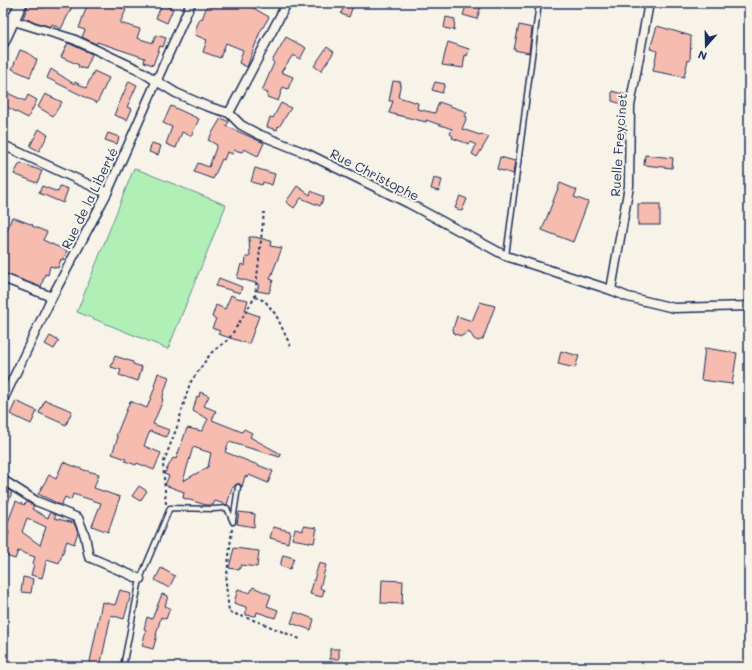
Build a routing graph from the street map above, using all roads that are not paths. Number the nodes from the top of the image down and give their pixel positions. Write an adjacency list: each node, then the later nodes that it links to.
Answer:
1 (21, 3): 7 (street)
2 (191, 3): 9 (street, Rue de la Liberté)
3 (287, 3): 10 (street)
4 (540, 3): 13 (lane)
5 (649, 3): 15 (street, Ruelle Freycinet)
6 (3, 16): 7 (street, Rue Christophe)
7 (14, 21): 8 (street); 9 (street, Rue Christophe)
8 (3, 42)
9 (157, 80): 10 (street, Rue Christophe); 12 (street, Rue de la Liberté)
10 (229, 113): 13 (street, Rue Christophe)
11 (3, 145): 12 (street)
12 (107, 193): 16 (street, Rue de la Liberté)
13 (506, 256): 15 (street, Rue Christophe)
14 (3, 278): 16 (street)
15 (611, 290): 17 (street, Rue Christophe)
16 (52, 297): 18 (street, Rue de la Liberté)
17 (749, 306)
18 (3, 400)
19 (3, 480): 21 (street)
20 (238, 487): 21 (lane)
21 (140, 578): 22 (lane)
22 (124, 667)

